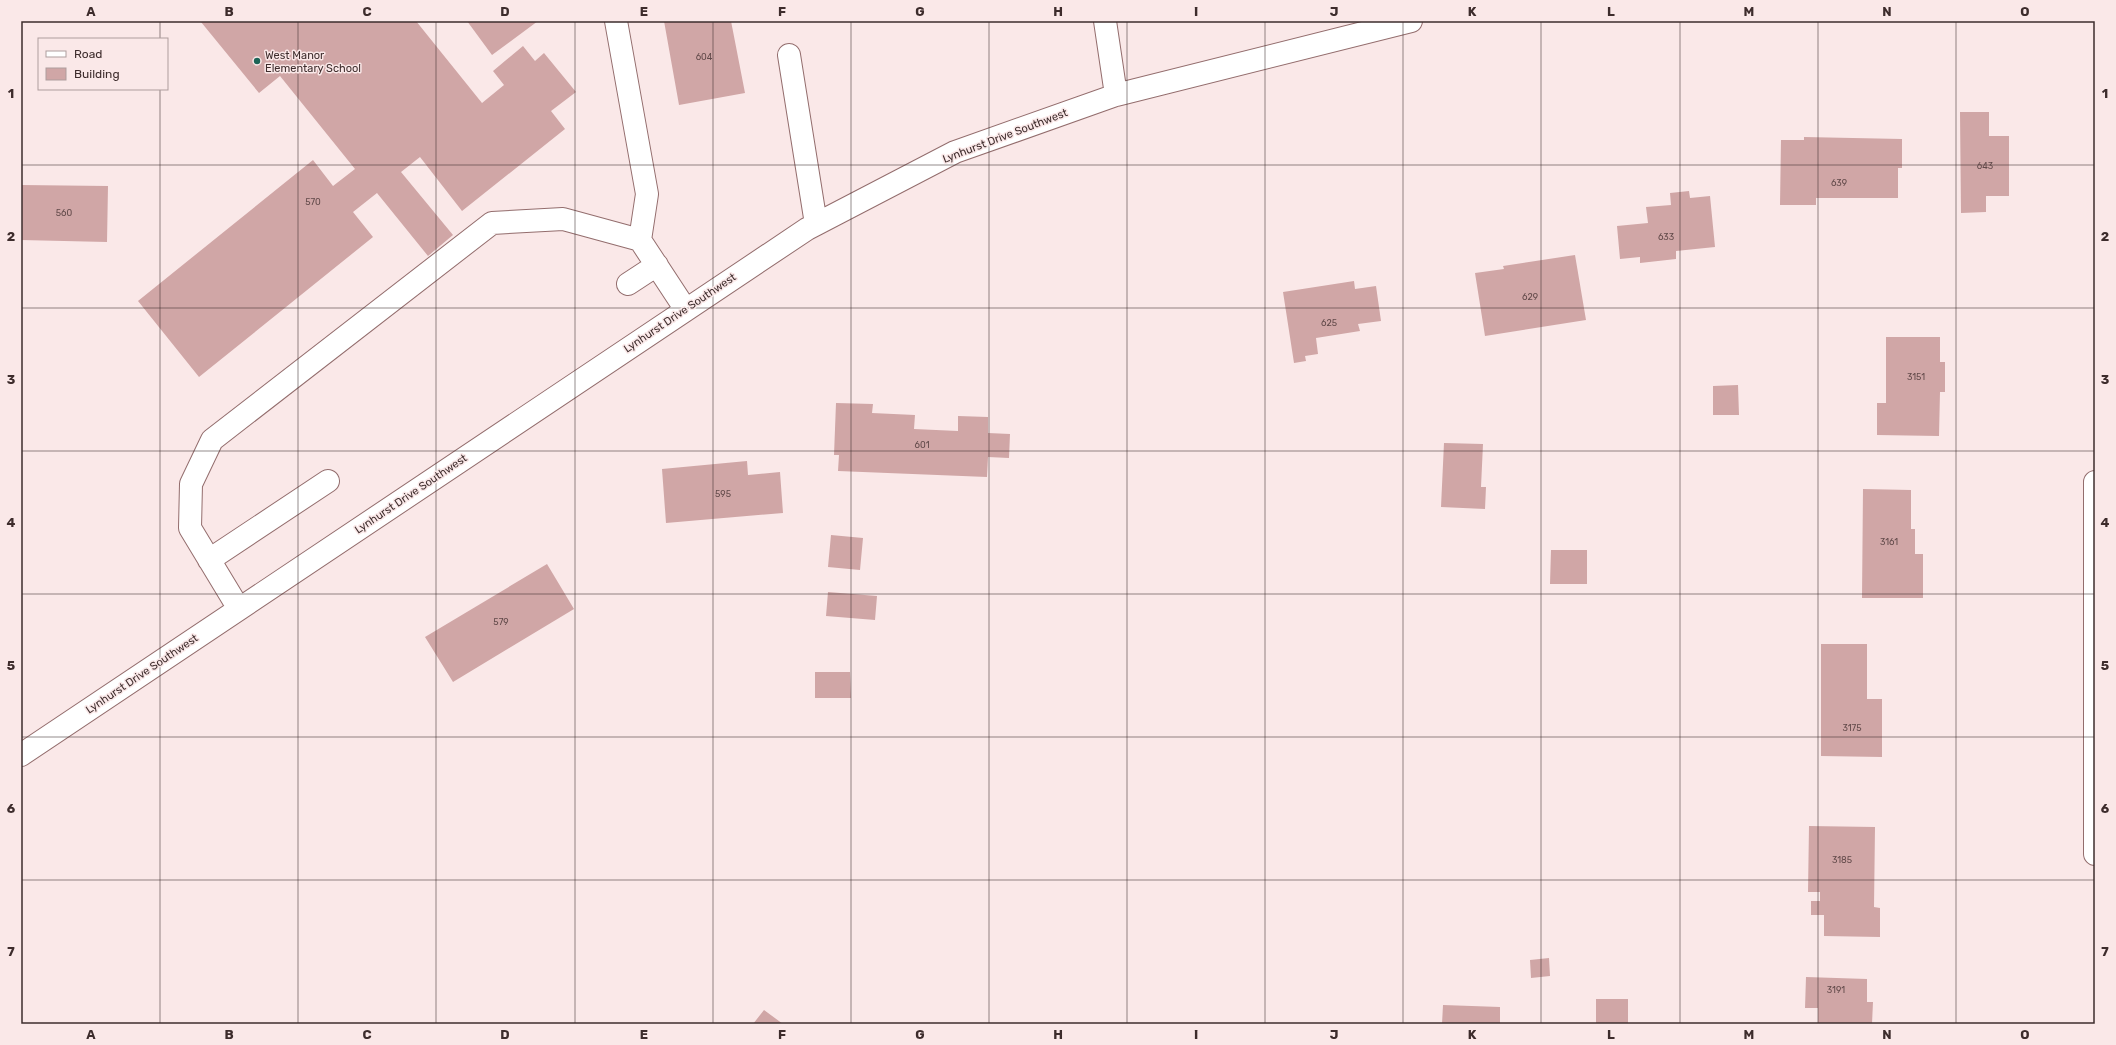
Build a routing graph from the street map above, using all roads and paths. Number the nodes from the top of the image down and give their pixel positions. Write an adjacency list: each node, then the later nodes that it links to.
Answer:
1 (616, 21): 7 (street)
2 (1105, 21): 5 (street)
3 (1411, 21): 5 (street, Lynhurst Drive Southwest)
4 (789, 55): 6 (street)
5 (1116, 95): 6 (street, Lynhurst Drive Southwest)
6 (816, 224): 10 (street, Lynhurst Drive Southwest)
7 (640, 240): 8 (street); 13 (street)
8 (656, 265): 9 (street); 10 (street)
9 (628, 284)
10 (686, 310): 14 (street, Lynhurst Drive Southwest)
11 (328, 482): 13 (street)
12 (2095, 482): 16 (street)
13 (209, 560): 14 (street)
14 (240, 609): 15 (street, Lynhurst Drive Southwest)
15 (21, 755)
16 (2095, 854)

